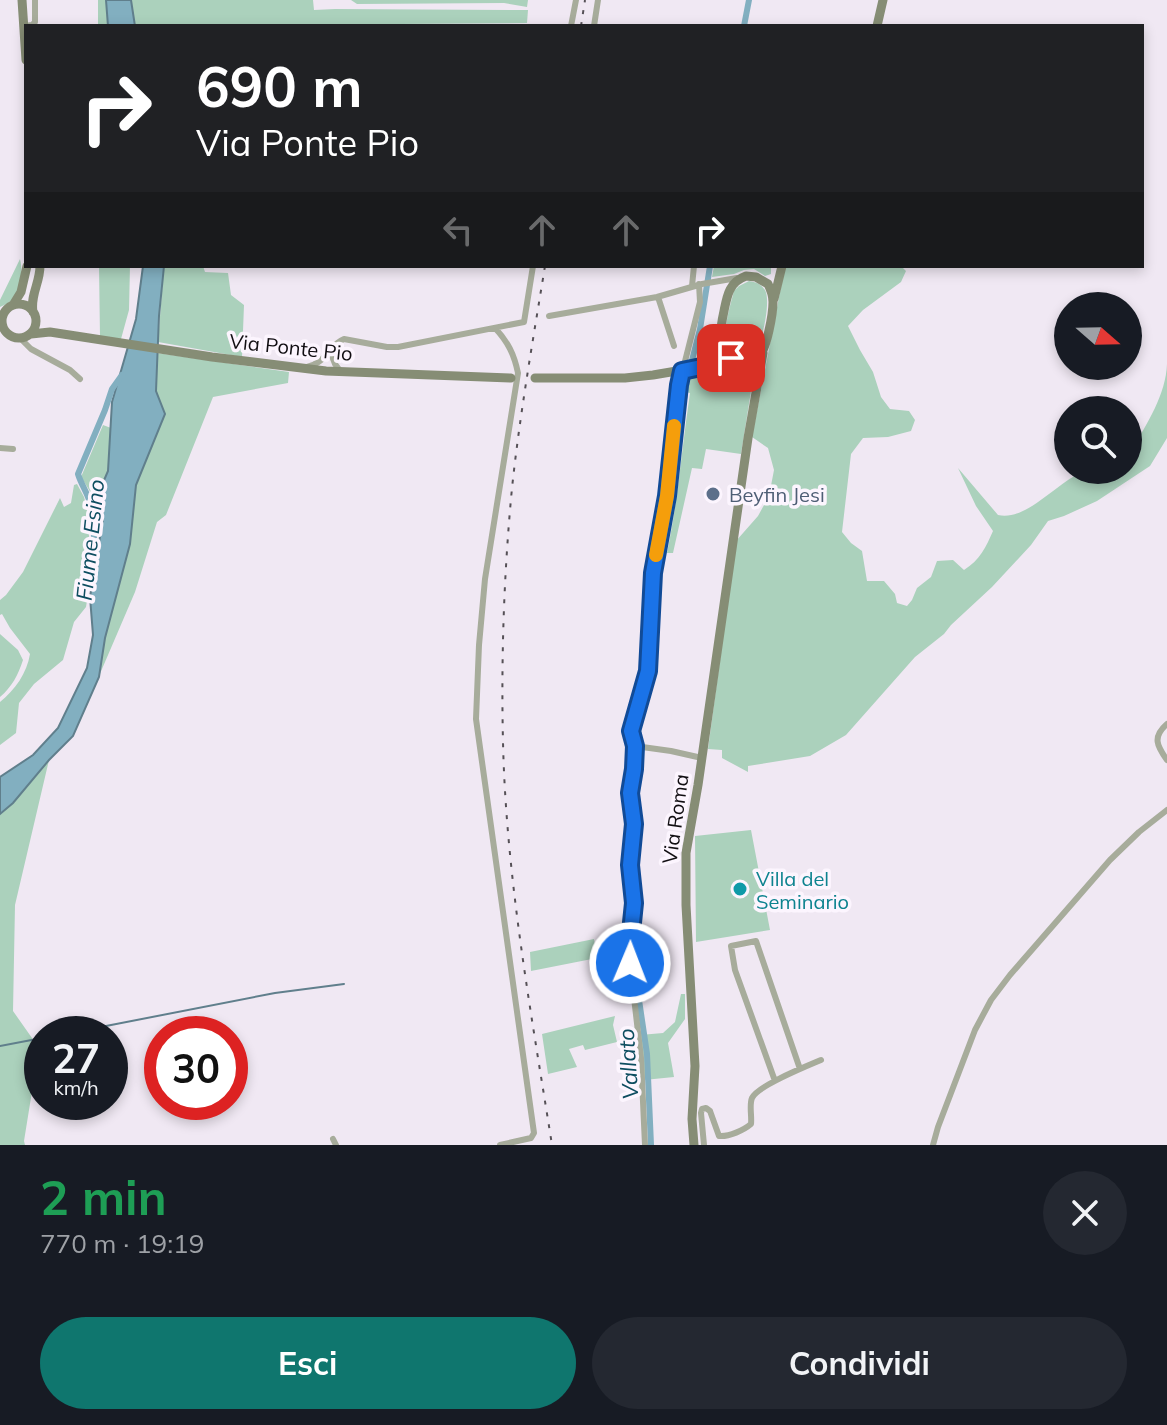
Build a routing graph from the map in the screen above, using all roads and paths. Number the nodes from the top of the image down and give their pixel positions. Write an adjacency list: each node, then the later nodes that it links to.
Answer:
1 (22, 0): 10 (main road)
2 (35, 0): 6 (street)
3 (576, 0): 7 (street)
4 (598, 0): 8 (street)
5 (883, 0): 9 (main road)
6 (33, 24)
7 (571, 24)
8 (594, 24)
9 (877, 24)
10 (24, 26)
11 (27, 268): 24 (main road)
12 (40, 268): 25 (main road)
13 (533, 268): 28 (street)
14 (694, 268): 20 (street)
15 (779, 268): 18 (main road)
16 (780, 268): 23 (main road)
17 (740, 278): 18 (main road); 19 (street); 21 (main road)
18 (765, 281): 23 (main road)
19 (712, 282): 20 (street); 21 (street)
20 (698, 285): 22 (street); 38 (street)
21 (727, 296): 29 (main road)
22 (658, 297): 26 (street); 32 (street)
23 (773, 302): 34 (main road)
24 (7, 309): 25 (main road, Via Ponte Pio); 27 (main road)
25 (34, 314): 30 (main road, Via Ponte Pio); 31 (main road)
26 (549, 316)
27 (1, 326): 31 (main road)
28 (495, 328): 33 (street); 55 (street)
29 (719, 334): 36 (main road); 38 (main road)
30 (70, 335): 31 (main road, Via Ponte Pio); 37 (main road, Via Ponte Pio)
31 (27, 338): 43 (street)
32 (674, 346)
33 (331, 350): 35 (street); 39 (street); 40 (street)
34 (763, 353): 36 (main road); 44 (main road, Via Roma)
35 (324, 360): 37 (street); 39 (street)
36 (736, 360): 38 (main road); 44 (main road)
37 (303, 368): 39 (main road, Via Ponte Pio)
38 (691, 369): 42 (main road); 48 (street)
39 (326, 371): 40 (main road, Via Ponte Pio)
40 (341, 372): 41 (main road, Via Ponte Pio)
41 (511, 378)
42 (535, 378)
43 (80, 379)
44 (756, 393): 49 (main road, Via Roma)
45 (0, 448): 46 (street)
46 (13, 449)
47 (1167, 724): 50 (street)
48 (638, 747): 49 (street); 56 (street)
49 (702, 758): 57 (main road, Via Roma)
50 (1167, 760)
51 (1167, 810): 59 (street)
52 (821, 1060): 53 (street)
53 (800, 1069): 54 (street); 54 (street)
54 (775, 1081): 58 (street)
55 (500, 1145)
56 (645, 1145)
57 (692, 1145)
58 (704, 1145)
59 (933, 1145)

